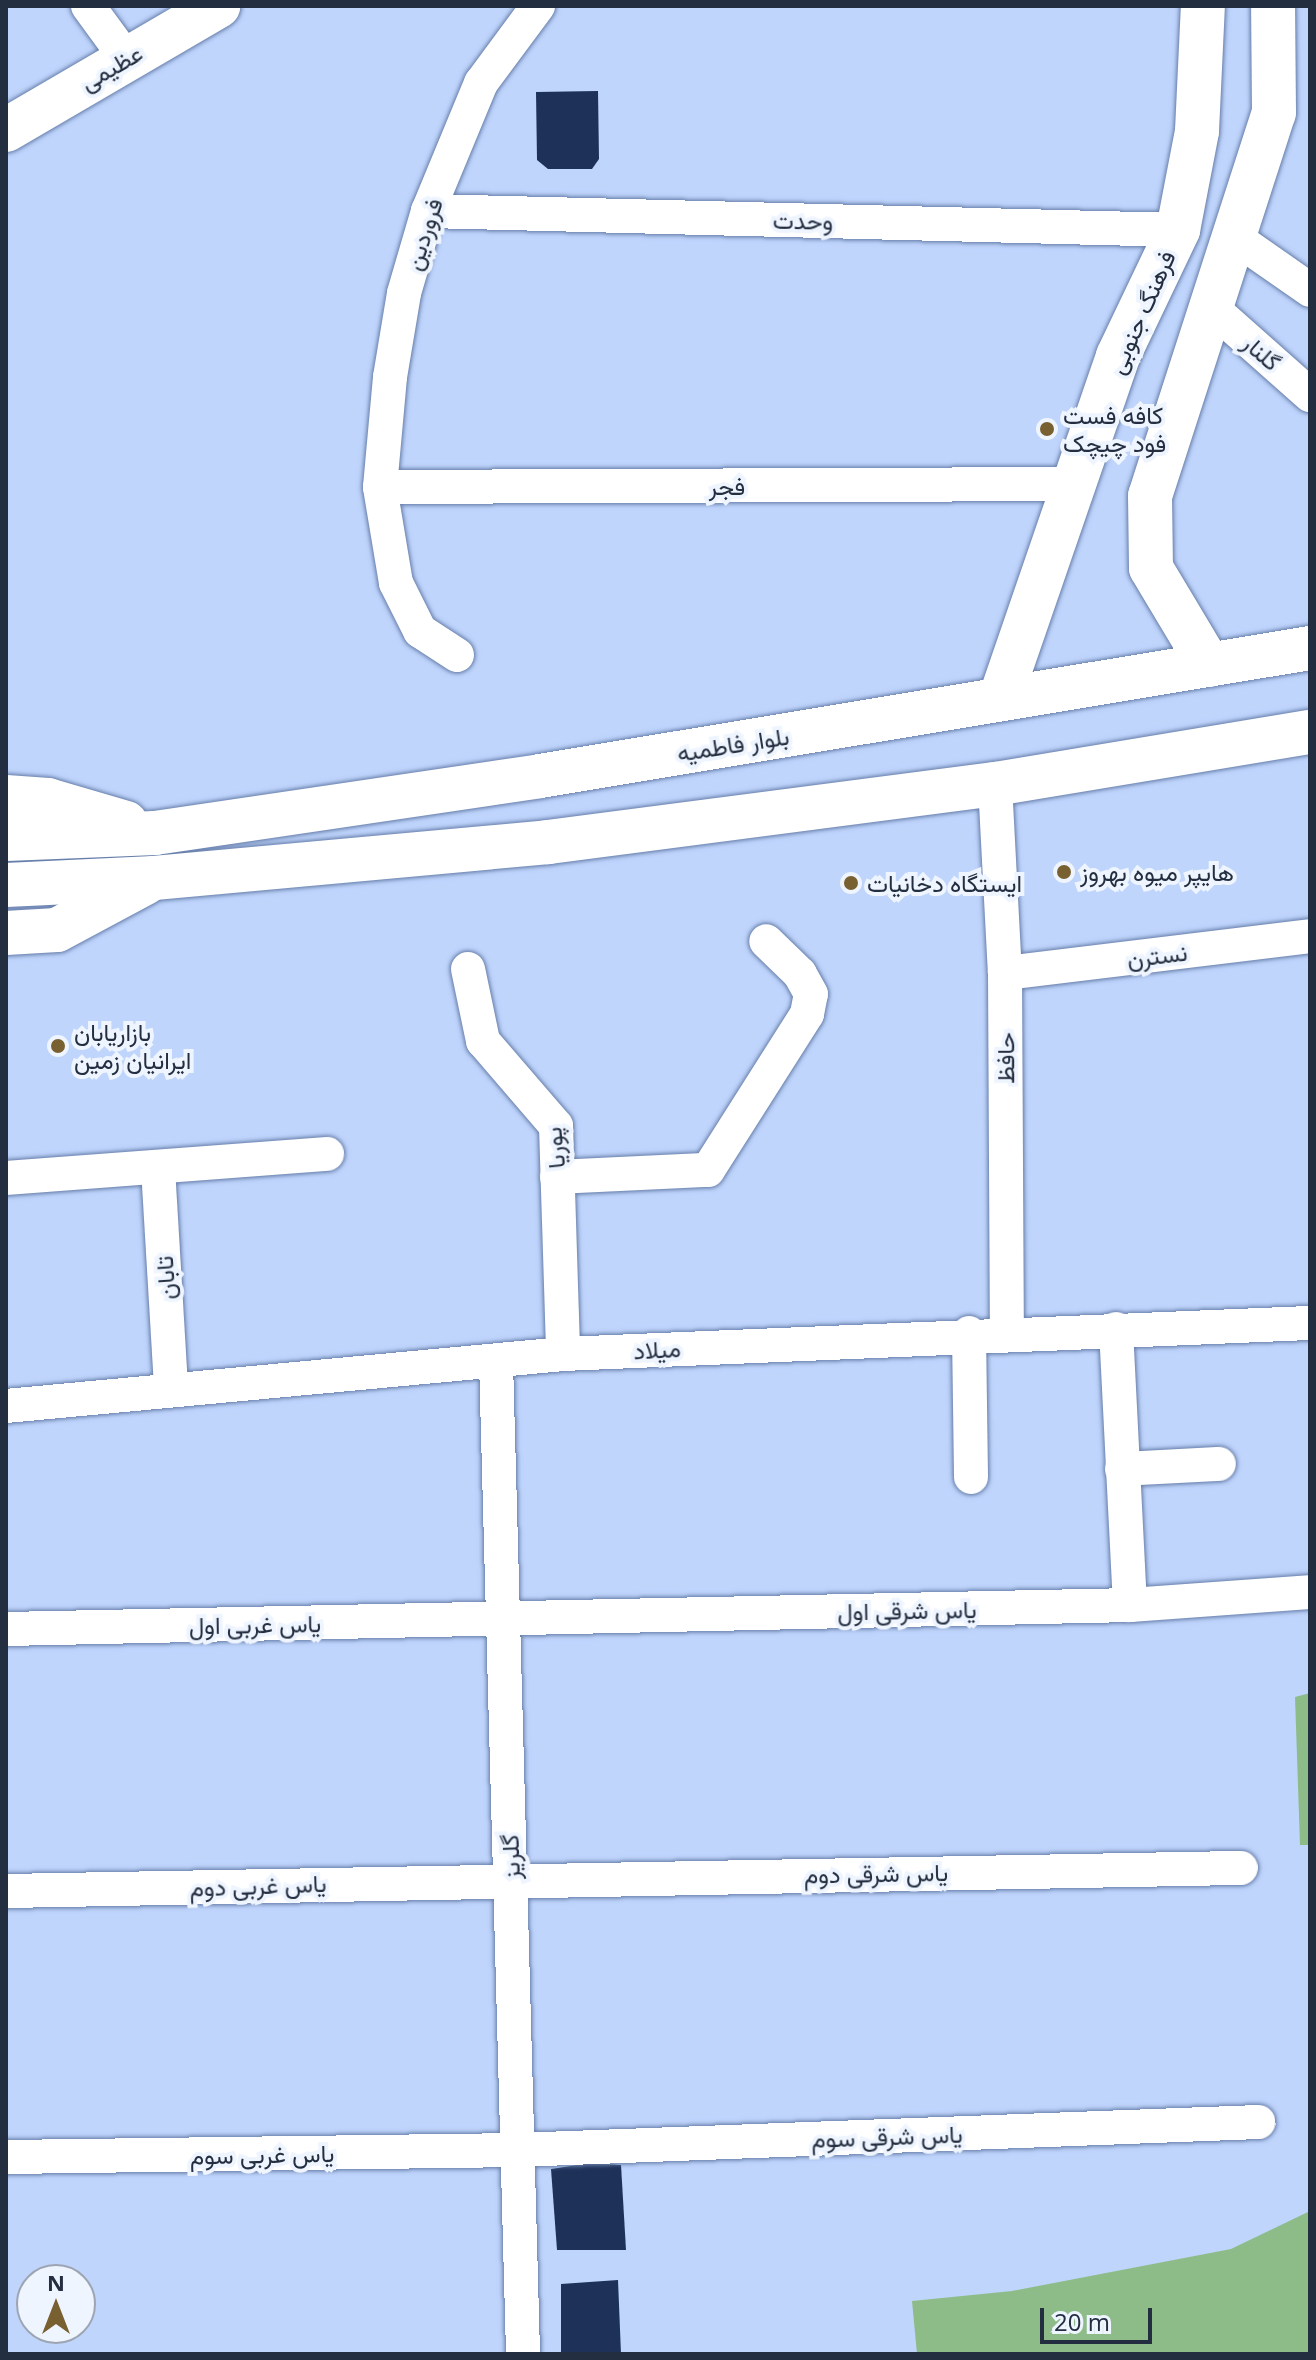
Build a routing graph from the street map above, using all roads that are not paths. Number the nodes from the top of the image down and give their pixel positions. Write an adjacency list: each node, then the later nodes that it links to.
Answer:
1 (88, 6): 6 (street)
2 (218, 6): 6 (main road, عظیمی)
3 (538, 6): 8 (street, فروردین)
4 (1203, 6): 9 (main road, فرهنگ جنوبی)
5 (1273, 6): 10 (main road)
6 (126, 58): 7 (main road, عظیمی)
7 (6, 130)
8 (428, 211): 9 (street, وحدت); 15 (street, فروردین)
9 (1178, 230): 14 (main road, فرهنگ جنوبی)
10 (1237, 239): 11 (street); 12 (main road)
11 (1310, 290)
12 (1213, 309): 13 (street, گلنار); 18 (main road)
13 (1310, 395)
14 (1074, 484): 15 (street, فجر); 19 (main road, فرهنگ جنوبی)
15 (380, 487): 17 (street, فروردین)
16 (1310, 648): 18 (main road, بلوار فاطمیه)
17 (457, 655)
18 (1209, 665): 19 (main road, بلوار فاطمیه)
19 (1000, 699): 23 (main road, بلوار فاطمیه)
20 (1310, 732): 21 (main road)
21 (995, 784): 25 (main road); 31 (street, حافظ)
22 (6, 797): 23 (main road)
23 (155, 833): 24 (main road, بلوار فاطمیه)
24 (6, 839)
25 (154, 878): 26 (main road); 27 (main road)
26 (6, 885)
27 (6, 933)
28 (1310, 936): 31 (street, نسترن)
29 (766, 941): 34 (street)
30 (468, 969): 34 (street, پوریا)
31 (1005, 973): 39 (street, حافظ)
32 (327, 1154): 33 (street)
33 (158, 1168): 35 (street); 42 (street, تابان)
34 (557, 1177): 40 (street, پوریا)
35 (6, 1178)
36 (1310, 1323): 37 (street, میلاد)
37 (1116, 1329): 39 (street, میلاد); 45 (street)
38 (969, 1333): 39 (street, میلاد); 40 (street, میلاد); 46 (street)
39 (1007, 1333)
40 (563, 1354): 41 (street, میلاد)
41 (496, 1361): 42 (street, میلاد); 49 (street, گلریز)
42 (171, 1388): 43 (street, میلاد)
43 (6, 1406)
44 (1219, 1464): 45 (street)
45 (1122, 1469): 48 (street)
46 (971, 1477)
47 (1310, 1592): 48 (street, یاس شرقی اول)
48 (1130, 1605): 49 (street, یاس شرقی اول)
49 (503, 1618): 50 (street, یاس غربی اول); 52 (street, گلریز)
50 (6, 1629)
51 (1241, 1868): 52 (street, یاس شرقی دوم)
52 (510, 1878): 53 (street, یاس غربی دوم); 55 (street, گلریز)
53 (6, 1891)
54 (1258, 2122): 55 (street, یاس شرقی سوم)
55 (517, 2150): 56 (street, یاس غربی سوم); 57 (street, گلریز)
56 (6, 2157)
57 (523, 2354)

